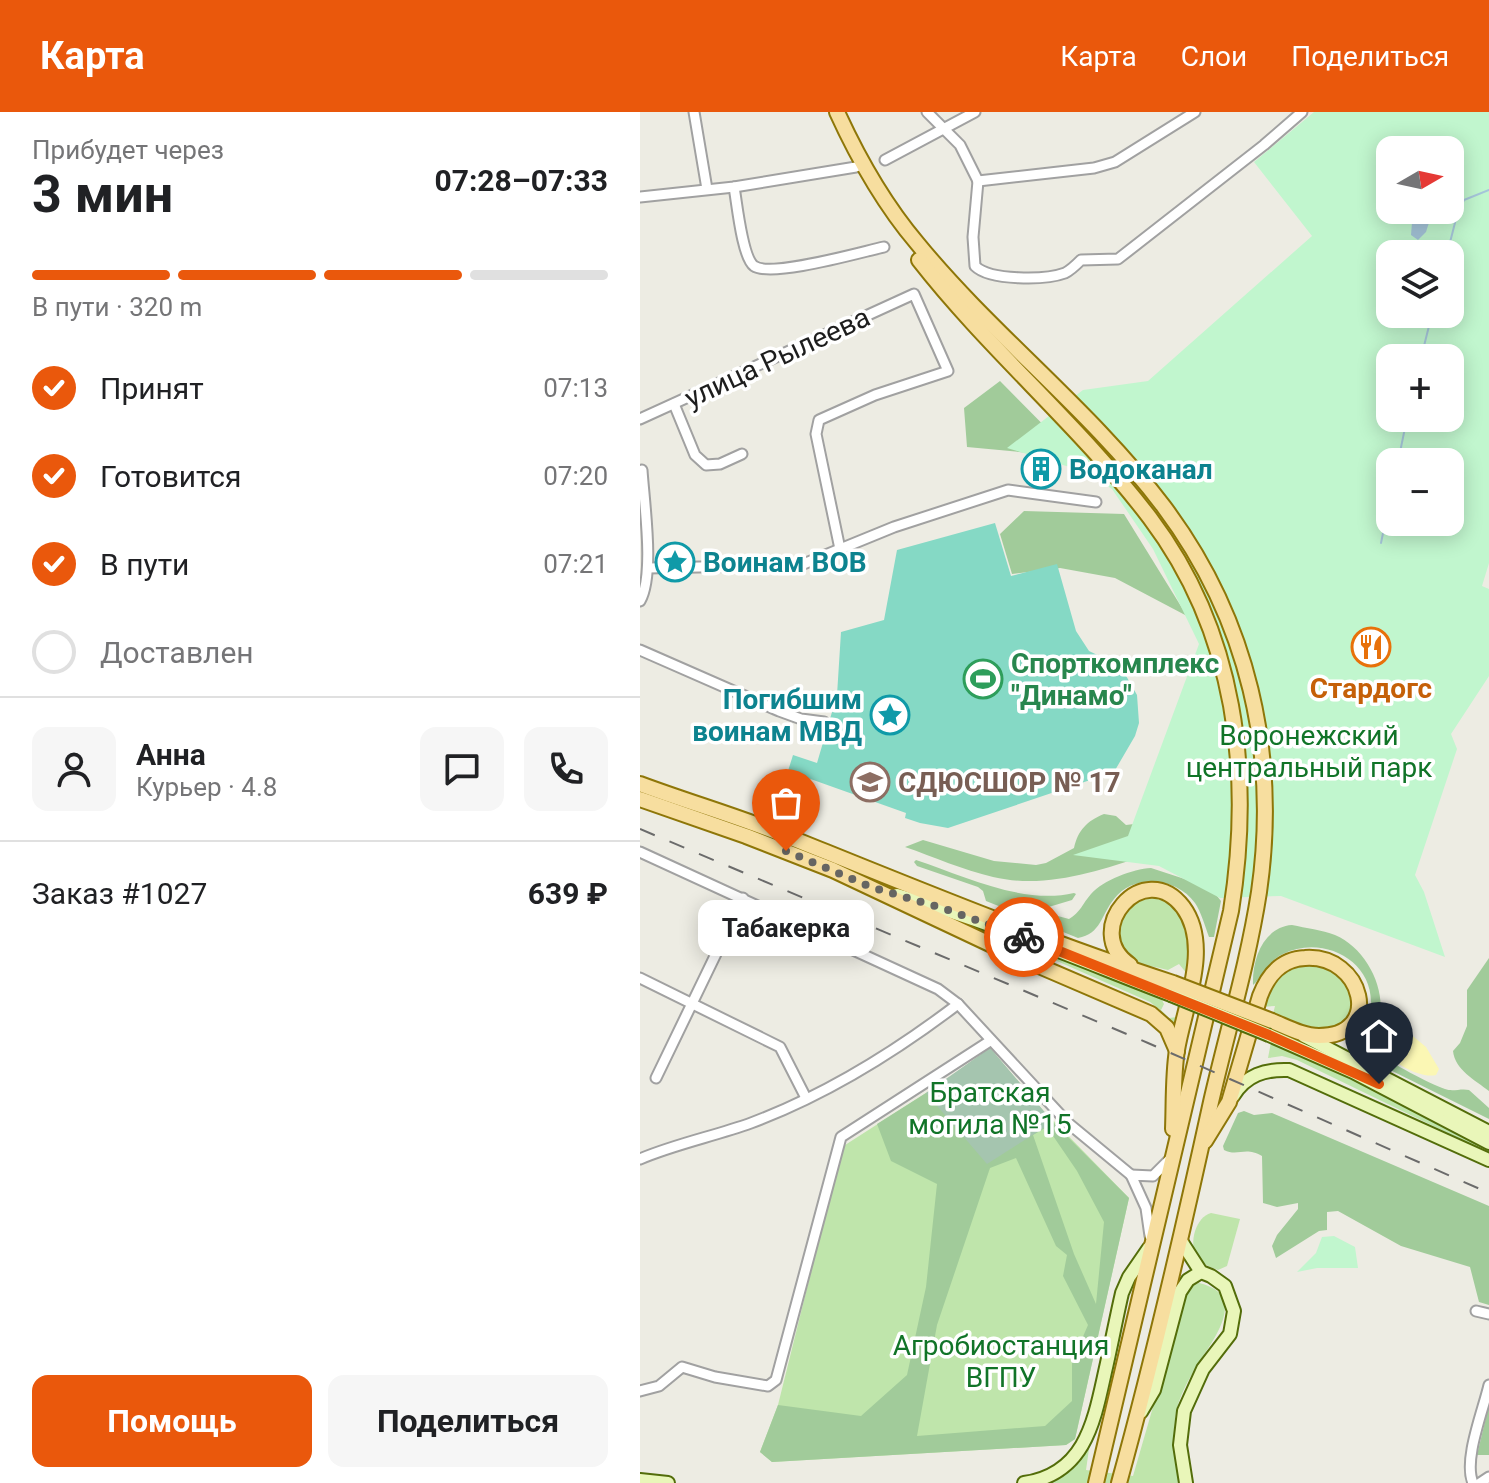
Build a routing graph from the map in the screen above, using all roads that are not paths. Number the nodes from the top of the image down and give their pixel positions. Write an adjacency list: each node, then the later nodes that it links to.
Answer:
1 (694, 112): 13 (street)
2 (828, 112): 10 (main road)
3 (837, 112): 45 (main road)
4 (927, 112): 8 (street)
5 (975, 112): 8 (street)
6 (1195, 112): 11 (street)
7 (1302, 112): 11 (street)
8 (943, 129): 9 (street); 11 (street)
9 (885, 160)
10 (856, 167): 12 (street); 46 (main road)
11 (978, 181)
12 (734, 187): 13 (street); 15 (street)
13 (707, 189): 14 (street)
14 (640, 197)
15 (884, 247)
16 (674, 404): 17 (street, улица Рылеева); 18 (street); 21 (street, улица Рылеева)
17 (640, 419)
18 (742, 454)
19 (642, 470): 22 (street)
20 (1096, 502): 21 (street)
21 (840, 549): 22 (street)
22 (648, 568): 23 (street)
23 (640, 601)
24 (640, 650): 25 (street)
25 (824, 722)
26 (640, 784): 29 (main road)
27 (640, 799): 29 (main road)
28 (640, 852): 31 (street)
29 (835, 864): 30 (main road); 32 (main road)
30 (871, 887): 34 (main road); 39 (main road)
31 (743, 898): 35 (street); 36 (street)
32 (1140, 972): 34 (main road); 39 (main road)
33 (640, 978): 35 (street)
34 (1172, 989): 37 (main road, bridge)
35 (689, 1004): 40 (street); 41 (street)
36 (958, 1004): 38 (street); 41 (street)
37 (1275, 1027): 42 (main road); 43 (main road); 44 (main road)
38 (990, 1041): 49 (street); 56 (street)
39 (1177, 1051): 46 (main road)
40 (656, 1078)
41 (806, 1098): 47 (street)
42 (1229, 1102): 45 (main road); 48 (main road)
43 (1489, 1132)
44 (1489, 1143)
45 (1202, 1145): 50 (main road)
46 (1171, 1155): 49 (street); 51 (main road)
47 (640, 1159)
48 (1489, 1160)
49 (1131, 1175): 51 (street)
50 (1181, 1241): 52 (main road); 57 (main road)
51 (1151, 1245): 61 (main road); 62 (main road)
52 (1201, 1272): 57 (main road); 64 (main road)
53 (1476, 1311): 54 (street)
54 (1489, 1314)
55 (1489, 1385): 65 (street)
56 (640, 1391)
57 (1137, 1417): 63 (main road)
58 (1489, 1477): 66 (street)
59 (640, 1480): 60 (main road)
60 (668, 1483)
61 (1024, 1483)
62 (1096, 1483)
63 (1119, 1483)
64 (1186, 1483)
65 (1473, 1483)
66 (1480, 1483)

